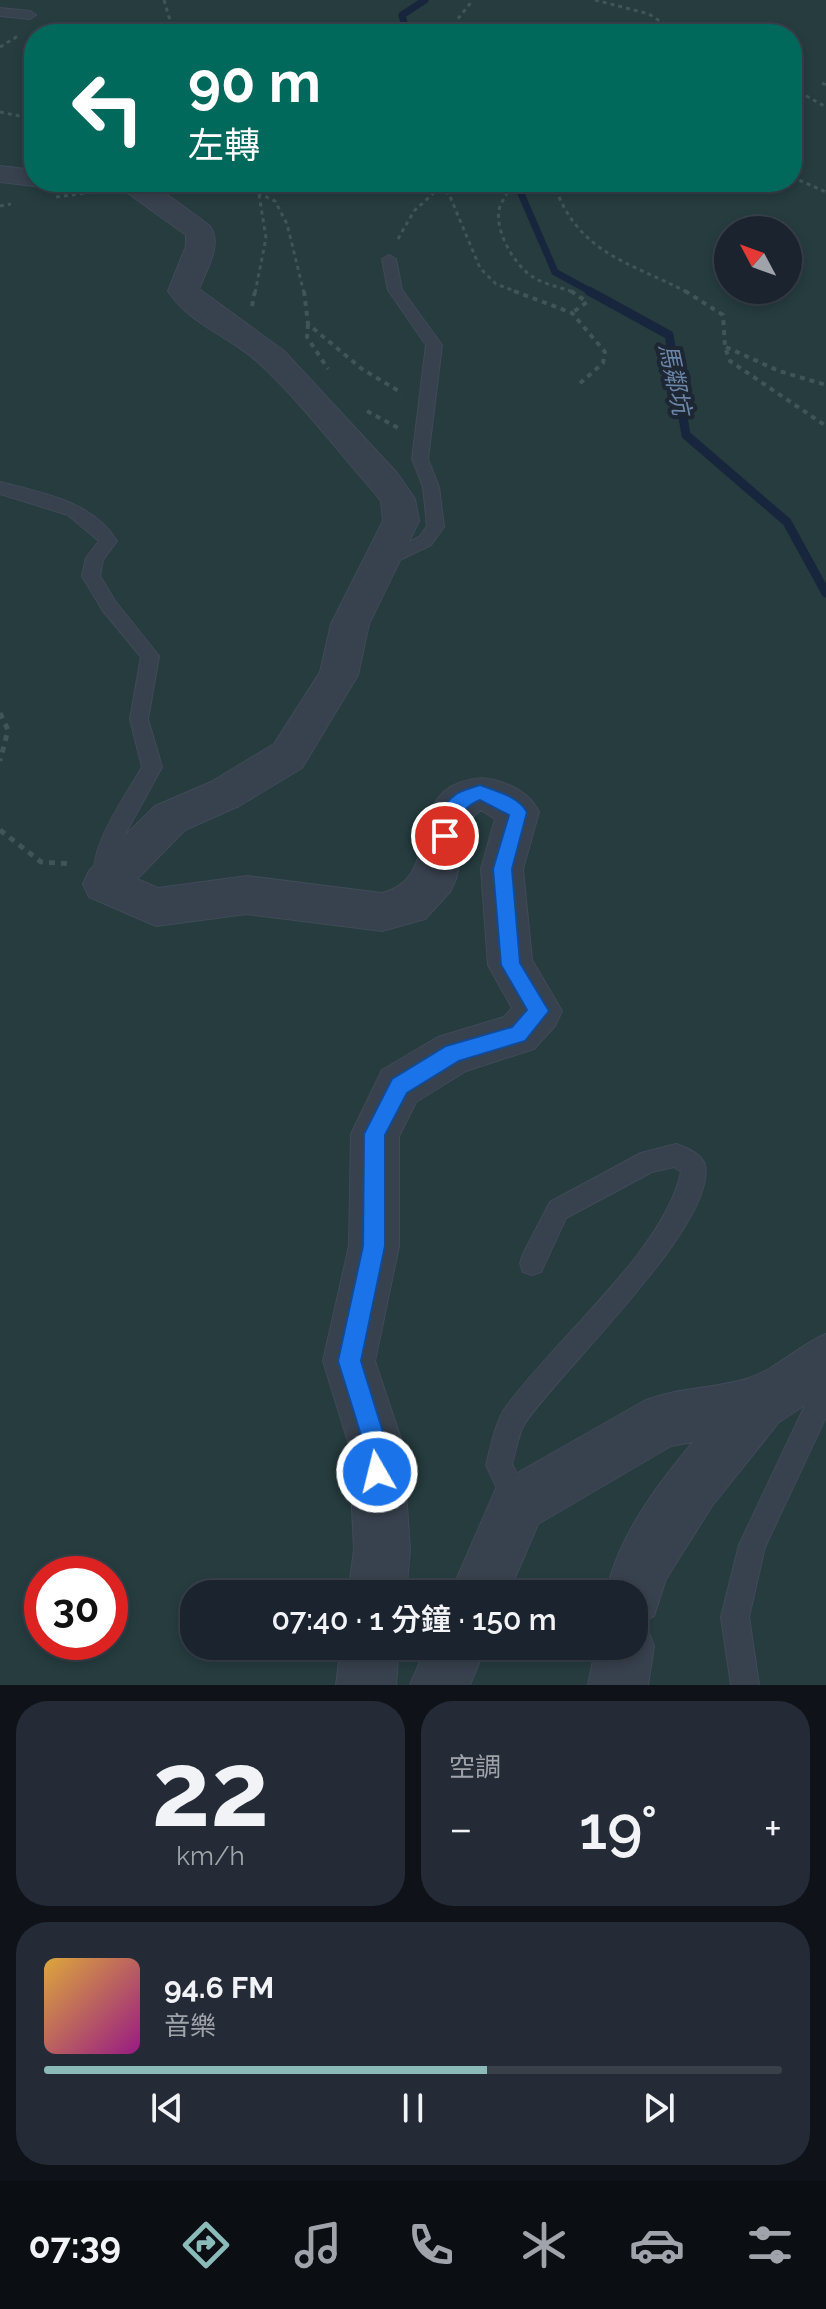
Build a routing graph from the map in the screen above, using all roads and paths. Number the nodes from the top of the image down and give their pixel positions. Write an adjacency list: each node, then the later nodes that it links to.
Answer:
1 (164, 0): 6 (path)
2 (473, 0): 7 (path)
3 (595, 0): 8 (path)
4 (0, 12): 5 (lane)
5 (30, 15)
6 (171, 24)
7 (456, 24)
8 (664, 24)
9 (802, 94): 10 (path)
10 (826, 107)
11 (0, 112): 12 (path)
12 (24, 117)
13 (0, 174): 14 (street)
14 (24, 177)
15 (802, 181): 21 (path)
16 (145, 192): 26 (street)
17 (434, 192): 23 (path)
18 (445, 192): 24 (path)
19 (503, 192): 24 (path)
20 (557, 192): 27 (path)
21 (826, 192)
22 (258, 193): 25 (path); 26 (path)
23 (389, 259): 32 (lane)
24 (572, 313): 30 (path)
25 (308, 324): 28 (path); 32 (path)
26 (256, 343): 36 (street)
27 (725, 347): 29 (path); 33 (path)
28 (335, 380)
29 (826, 385)
30 (577, 386)
31 (366, 409): 34 (path)
32 (425, 423): 34 (lane)
33 (826, 426)
34 (423, 440): 36 (lane)
35 (0, 488): 40 (lane)
36 (383, 562): 40 (street)
37 (0, 713): 38 (path)
38 (0, 761)
39 (0, 830): 40 (path)
40 (106, 865): 46 (street)
41 (532, 1263): 45 (lane)
42 (826, 1360): 44 (street)
43 (826, 1389): 55 (lane)
44 (760, 1403): 45 (street); 48 (street)
45 (518, 1504): 47 (street)
46 (379, 1580)
47 (485, 1580)
48 (637, 1580)
49 (369, 1660): 52 (street)
50 (451, 1660): 53 (street)
51 (622, 1660): 54 (street)
52 (366, 1685)
53 (440, 1685)
54 (618, 1685)
55 (745, 1685)

